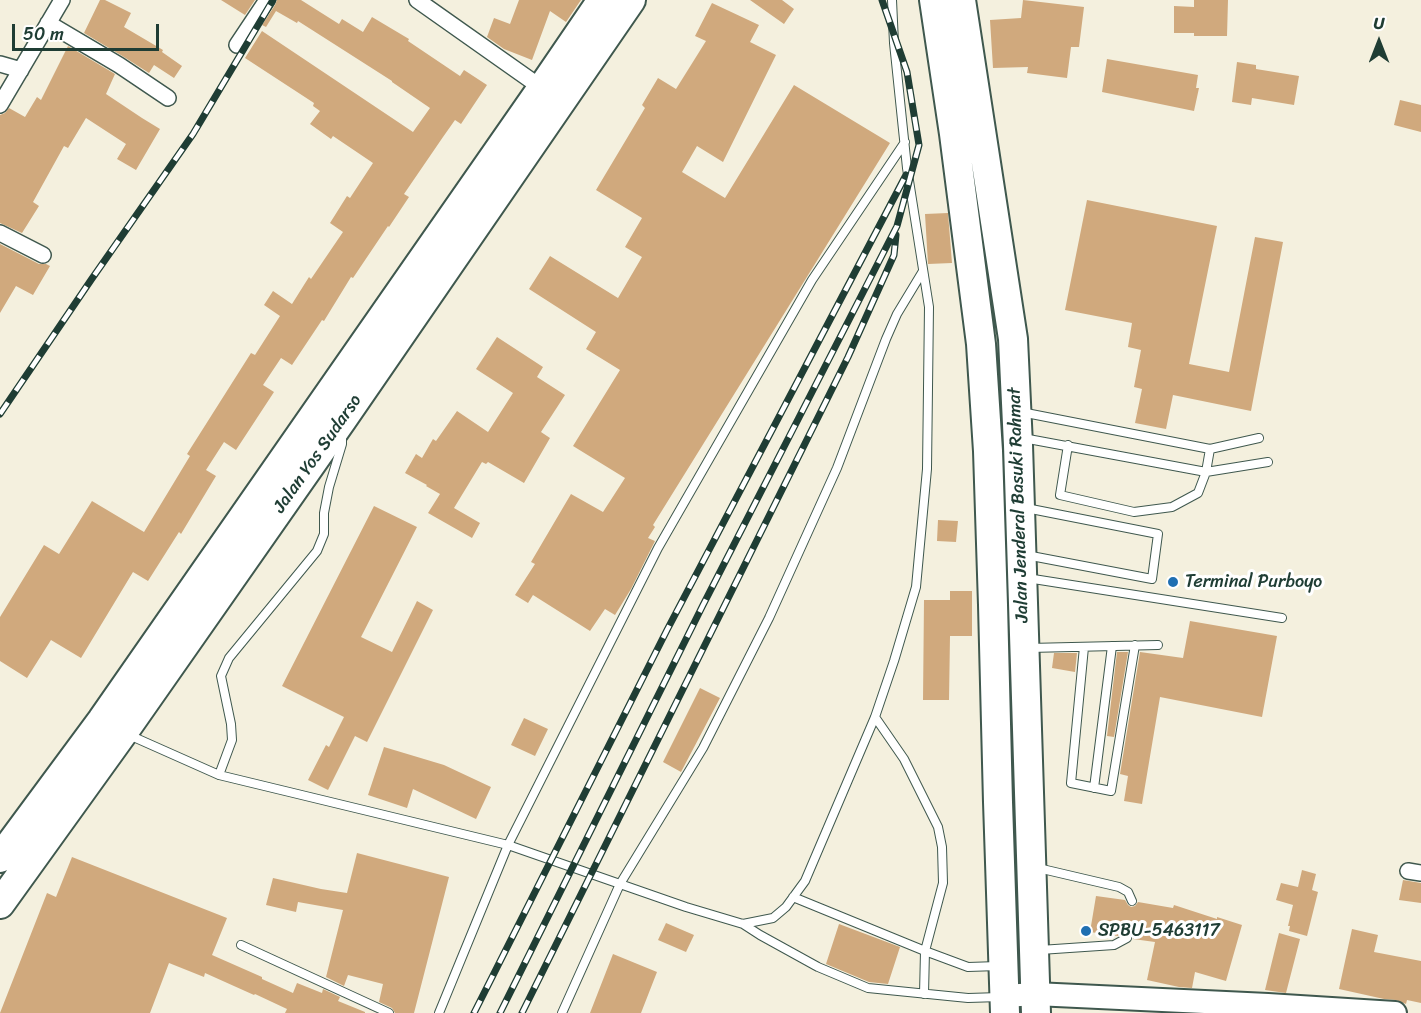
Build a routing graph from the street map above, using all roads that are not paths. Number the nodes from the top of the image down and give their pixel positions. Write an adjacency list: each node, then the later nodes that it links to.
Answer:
1 (62, 0): 9 (street)
2 (267, 0): 10 (street)
3 (417, 0): 13 (street)
4 (602, 0): 13 (highway, Jalan Yos Sudarso)
5 (631, 0): 13 (highway, Jalan Yos Sudarso)
6 (891, 0): 16 (lane)
7 (934, 0): 29 (highway, Jalan Jenderal Basuki Rahmat)
8 (961, 0): 21 (highway, Jalan Jenderal Basuki Rahmat)
9 (48, 23): 12 (street); 14 (street)
10 (237, 45)
11 (0, 64): 12 (street)
12 (21, 70): 15 (street)
13 (552, 94): 20 (highway, Jalan Yos Sudarso); 37 (highway, Jalan Yos Sudarso)
14 (168, 98)
15 (0, 105)
16 (905, 142): 19 (lane); 40 (lane)
17 (0, 233): 18 (street)
18 (43, 255)
19 (923, 271): 36 (lane); 43 (lane)
20 (342, 420): 37 (highway, Jalan Yos Sudarso); 38 (lane)
21 (1017, 424): 23 (lane); 24 (lane); 27 (highway, Jalan Jenderal Basuki Rahmat)
22 (1259, 438): 24 (lane)
23 (1068, 445): 26 (lane); 26 (lane)
24 (1210, 449): 26 (lane)
25 (1268, 462): 26 (lane)
26 (1206, 471)
27 (1020, 507): 28 (highway, Jalan Jenderal Basuki Rahmat); 28 (lane)
28 (1022, 578): 29 (highway); 30 (lane); 35 (highway, Jalan Jenderal Basuki Rahmat)
29 (993, 605): 50 (highway, Jalan Jenderal Basuki Rahmat)
30 (1282, 618)
31 (1135, 645): 32 (lane); 33 (lane); 39 (lane)
32 (1158, 645)
33 (1112, 646): 34 (lane); 39 (lane)
34 (1084, 647): 35 (lane); 39 (lane)
35 (1024, 649): 41 (highway, Jalan Jenderal Basuki Rahmat)
36 (875, 717): 44 (lane); 49 (lane)
37 (112, 726): 38 (lane); 42 (highway, Jalan Yos Sudarso)
38 (219, 775): 40 (lane)
39 (1095, 788)
40 (508, 845): 43 (lane); 55 (lane)
41 (1030, 866): 45 (lane); 50 (highway, Jalan Jenderal Basuki Rahmat)
42 (5, 882)
43 (620, 884): 46 (lane); 56 (lane)
44 (794, 897): 46 (lane); 49 (lane)
45 (1132, 901)
46 (743, 924): 51 (lane)
47 (1127, 938): 50 (lane)
48 (241, 945): 54 (lane)
49 (925, 951): 50 (lane); 51 (lane)
50 (1018, 958): 52 (highway, Jalan Jenderal Basuki Rahmat); 53 (highway, Jalan Jenderal Basuki Rahmat)
51 (924, 994): 53 (lane)
52 (1036, 1004): 53 (street); 57 (street)
53 (1005, 1005)
54 (389, 1013)
55 (439, 1013)
56 (562, 1013)
57 (1395, 1013)

